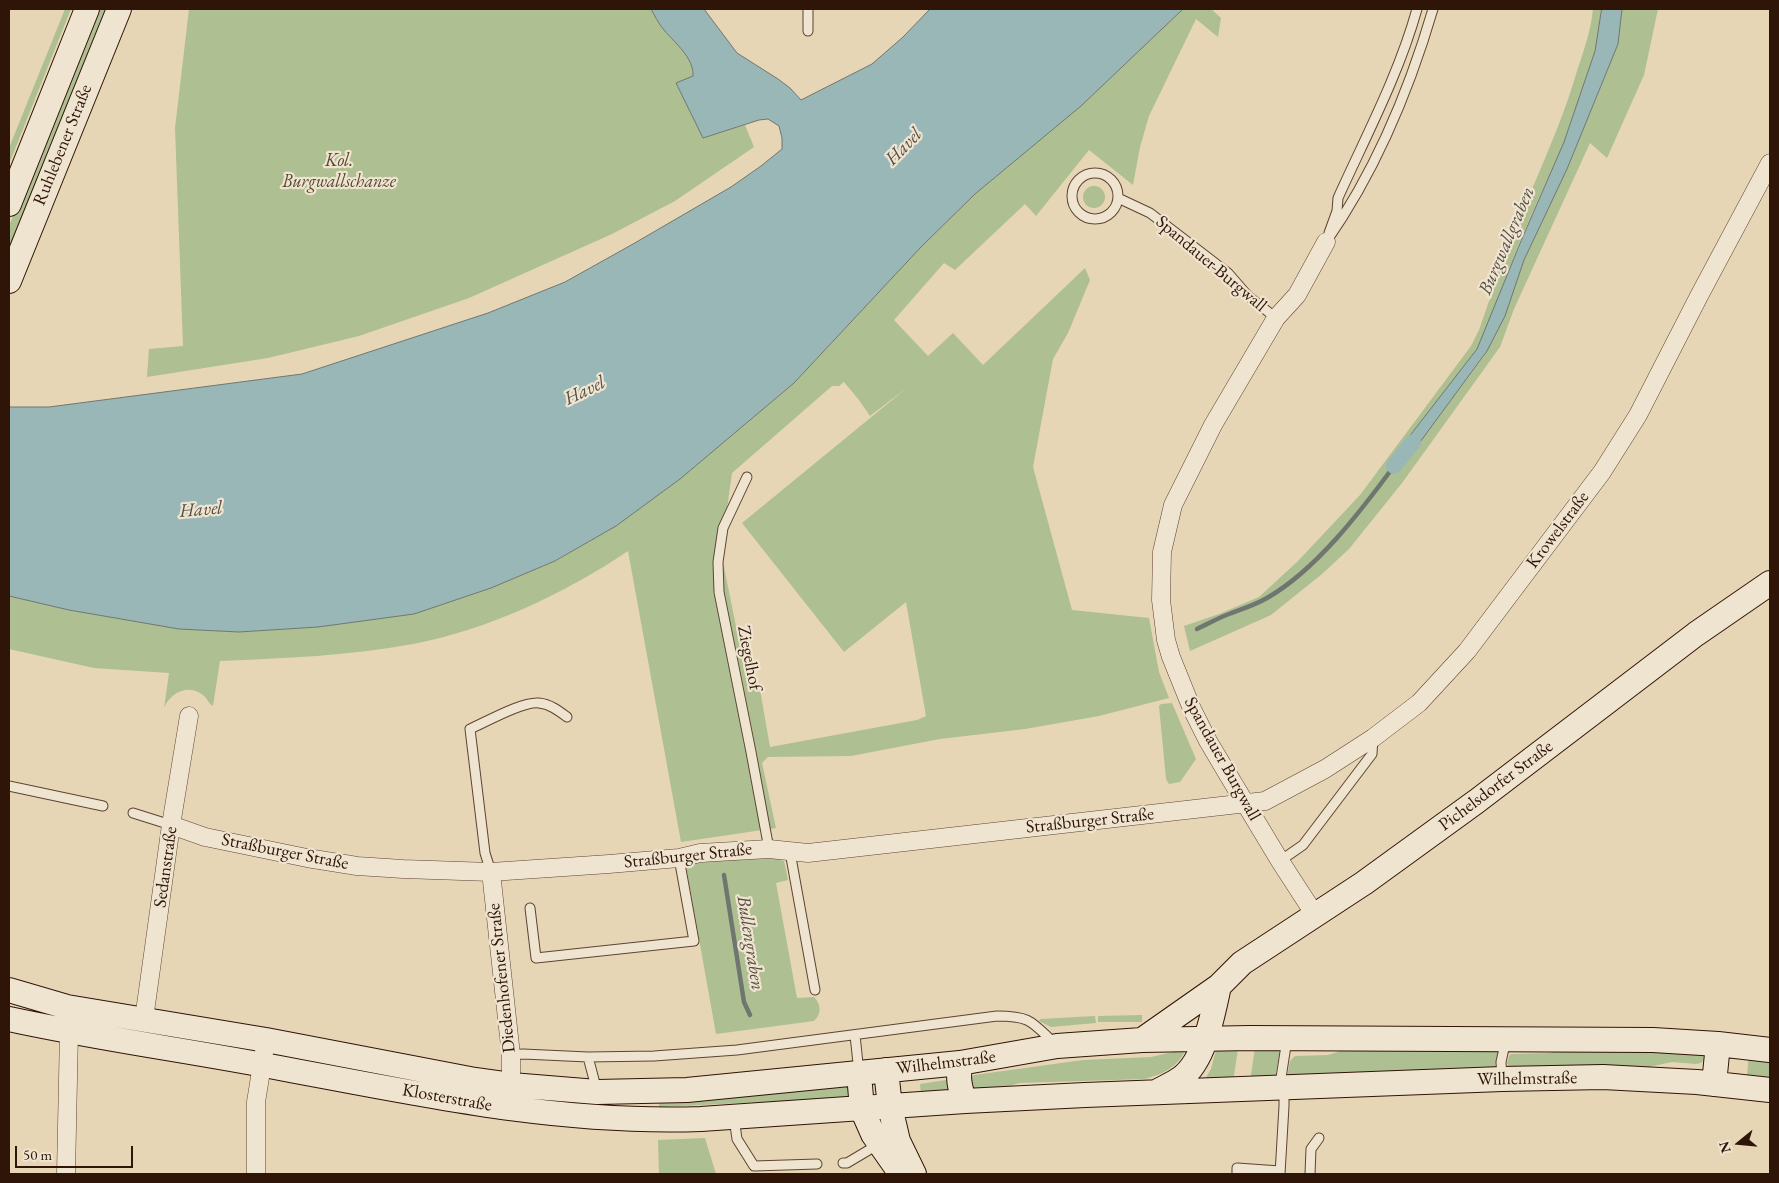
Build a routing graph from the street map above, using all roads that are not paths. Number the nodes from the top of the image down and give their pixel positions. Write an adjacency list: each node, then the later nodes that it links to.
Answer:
1 (87, 9): 9 (main road, Ruhlebener Straße)
2 (119, 9): 11 (main road, Ruhlebener Straße)
3 (808, 9): 6 (lane)
4 (1417, 9): 10 (lane)
5 (1433, 9): 10 (lane)
6 (808, 32)
7 (1770, 163): 17 (street, Krowelstraße)
8 (1118, 198): 8 (lane); 12 (lane, Spandauer Burgwall)
9 (9, 204)
10 (1326, 242): 12 (street, Spandauer Burgwall)
11 (9, 281)
12 (1276, 318): 19 (street, Spandauer Burgwall)
13 (746, 477): 23 (lane, Ziegelhof)
14 (1770, 583): 29 (main road, Pichelsdorfer Straße)
15 (190, 716): 22 (street, Sedanstraße)
16 (567, 717): 27 (lane)
17 (1373, 738): 19 (street, Krowelstraße); 26 (lane)
18 (9, 786): 20 (lane)
19 (1246, 804): 24 (street, Straßburger Straße); 26 (street, Spandauer Burgwall)
20 (103, 806)
21 (133, 813): 22 (lane, Straßburger Straße)
22 (172, 825): 27 (street, Straßburger Straße); 34 (street, Sedanstraße)
23 (769, 849): 24 (street, Straßburger Straße); 25 (street, Straßburger Straße)
24 (790, 852): 32 (lane)
25 (679, 858): 27 (street, Straßburger Straße); 28 (lane)
26 (1280, 861): 29 (street, Spandauer Burgwall)
27 (491, 872): 45 (street, Diedenhofener Straße)
28 (530, 908)
29 (1315, 915): 30 (main road, Pichelsdorfer Straße)
30 (1219, 986): 37 (main road); 41 (main road, Pichelsdorfer Straße)
31 (9, 990): 34 (main road, Klosterstraße)
32 (815, 990)
33 (9, 1019): 35 (main road, Klosterstraße)
34 (144, 1019): 40 (main road, Klosterstraße)
35 (69, 1032): 48 (main road, Klosterstraße); 67 (street)
36 (855, 1035): 43 (lane); 46 (lane); 50 (lane)
37 (1206, 1038): 38 (main road, Wilhelmstraße); 41 (main road, Wilhelmstraße); 57 (main road)
38 (1287, 1039): 39 (main road, Wilhelmstraße); 54 (lane)
39 (1506, 1039): 42 (main road, Wilhelmstraße); 51 (lane)
40 (266, 1040): 48 (street); 53 (main road, Klosterstraße)
41 (1142, 1040): 43 (main road, Wilhelmstraße)
42 (1718, 1044): 44 (main road, Wilhelmstraße); 52 (main road)
43 (1057, 1046): 47 (main road, Wilhelmstraße)
44 (1770, 1050)
45 (511, 1055): 46 (lane); 53 (street, Diedenhofener Straße)
46 (588, 1057): 56 (lane)
47 (960, 1063): 49 (main road, Wilhelmstraße); 58 (main road)
48 (261, 1065): 61 (main road, Klosterstraße); 68 (street)
49 (886, 1070): 50 (main road, Klosterstraße); 59 (main road, Wilhelmstraße)
50 (859, 1074): 56 (main road, Klosterstraße); 60 (main road)
51 (1502, 1079): 52 (main road, Wilhelmstraße); 54 (main road, Wilhelmstraße)
52 (1714, 1084): 55 (main road, Wilhelmstraße)
53 (511, 1085): 56 (main road, Klosterstraße)
54 (1284, 1087): 57 (main road, Wilhelmstraße); 66 (lane)
55 (1770, 1090)
56 (597, 1092)
57 (1154, 1093): 58 (main road, Wilhelmstraße)
58 (965, 1101): 59 (main road, Wilhelmstraße)
59 (890, 1107): 60 (main road, Klosterstraße); 70 (main road)
60 (862, 1109): 61 (main road, Klosterstraße); 63 (main road)
61 (734, 1118): 65 (lane)
62 (1319, 1138): 72 (lane)
63 (879, 1144): 64 (lane); 69 (main road)
64 (843, 1163)
65 (817, 1164)
66 (1280, 1173): 71 (lane)
67 (66, 1174)
68 (256, 1174)
69 (901, 1174)
70 (915, 1174)
71 (1237, 1174)
72 (1310, 1174)

